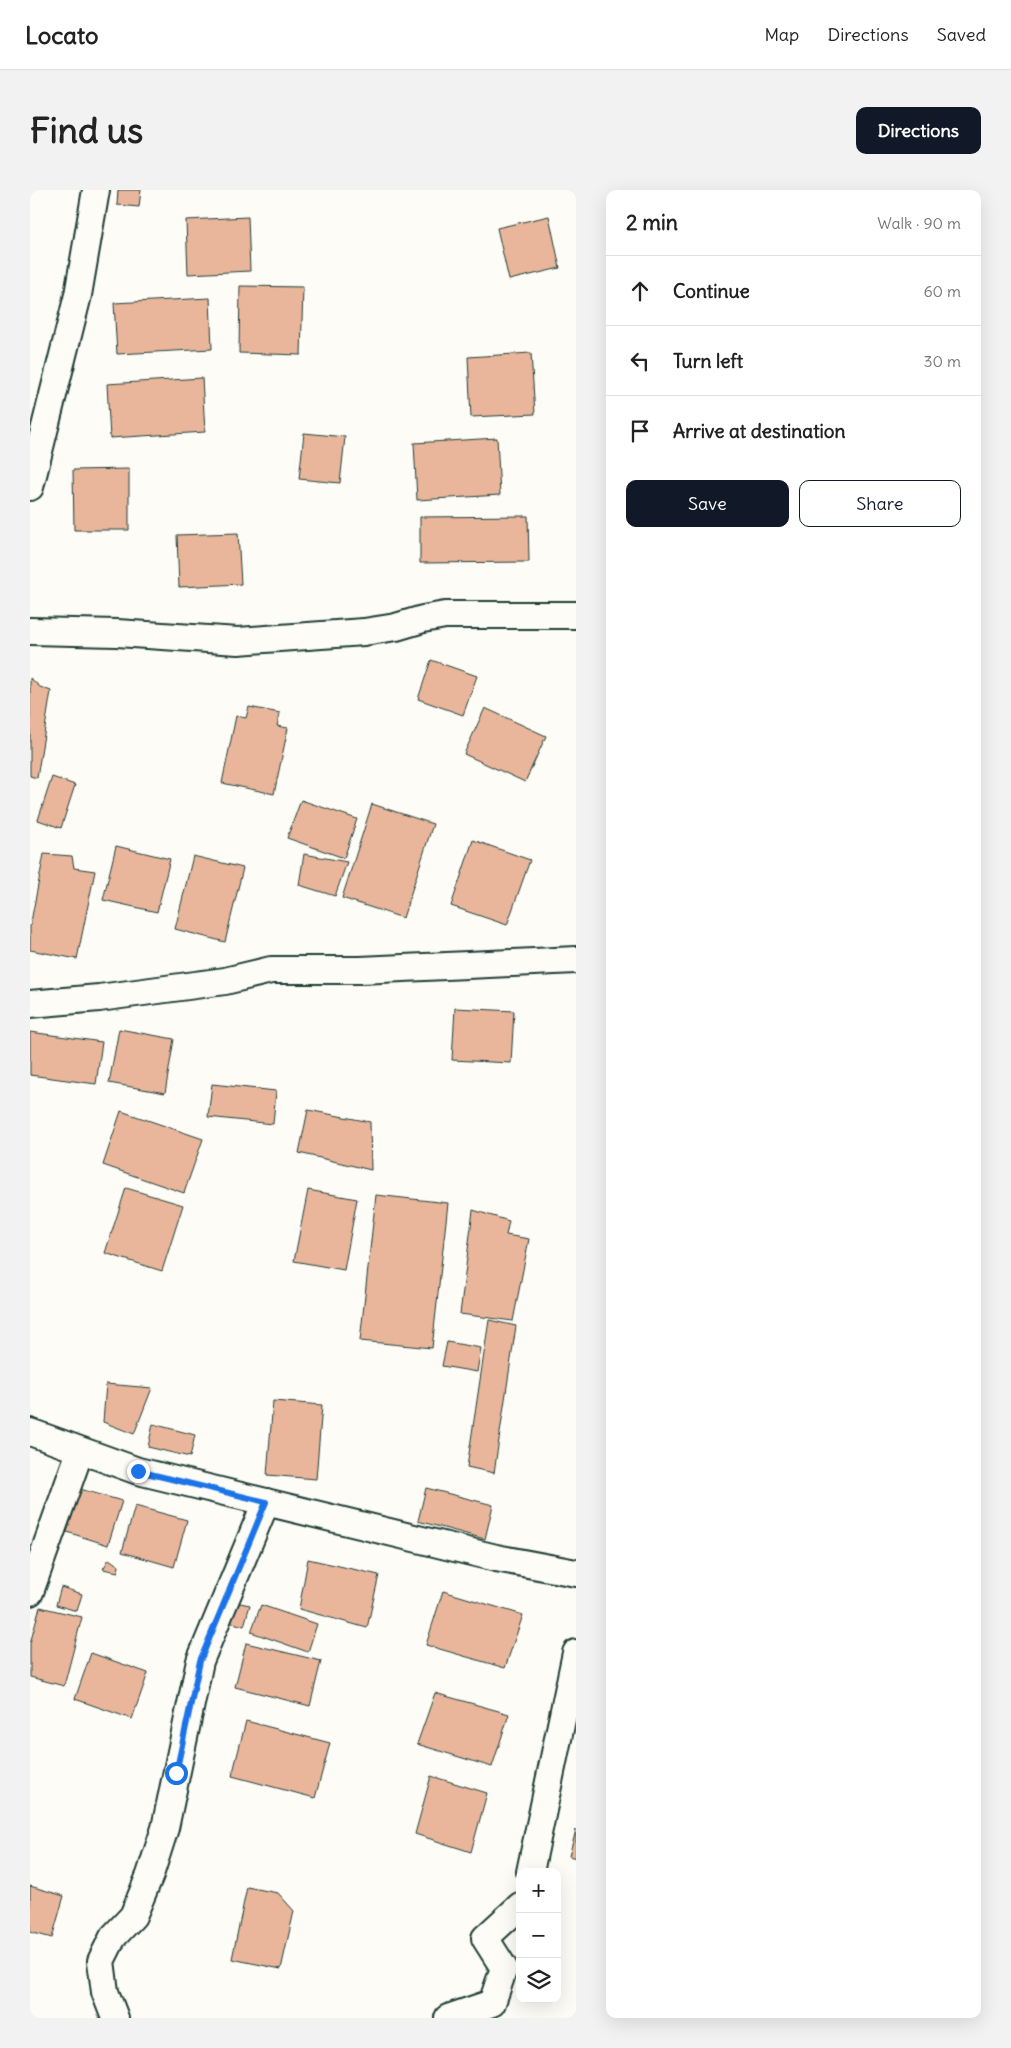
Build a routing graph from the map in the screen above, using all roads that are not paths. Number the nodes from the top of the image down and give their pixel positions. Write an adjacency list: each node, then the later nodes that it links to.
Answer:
1 (96, 190): 2 (street)
2 (41, 401): 3 (street)
3 (30, 487)
4 (576, 615): 5 (street)
5 (30, 631)
6 (576, 960): 7 (street)
7 (30, 1004)
8 (30, 1432): 9 (street)
9 (80, 1451): 10 (street); 12 (street)
10 (266, 1502): 11 (street); 16 (street)
11 (576, 1573)
12 (30, 1592)
13 (576, 1653): 14 (street)
14 (531, 1868)
15 (516, 1910): 17 (street)
16 (115, 2018)
17 (448, 2018)

